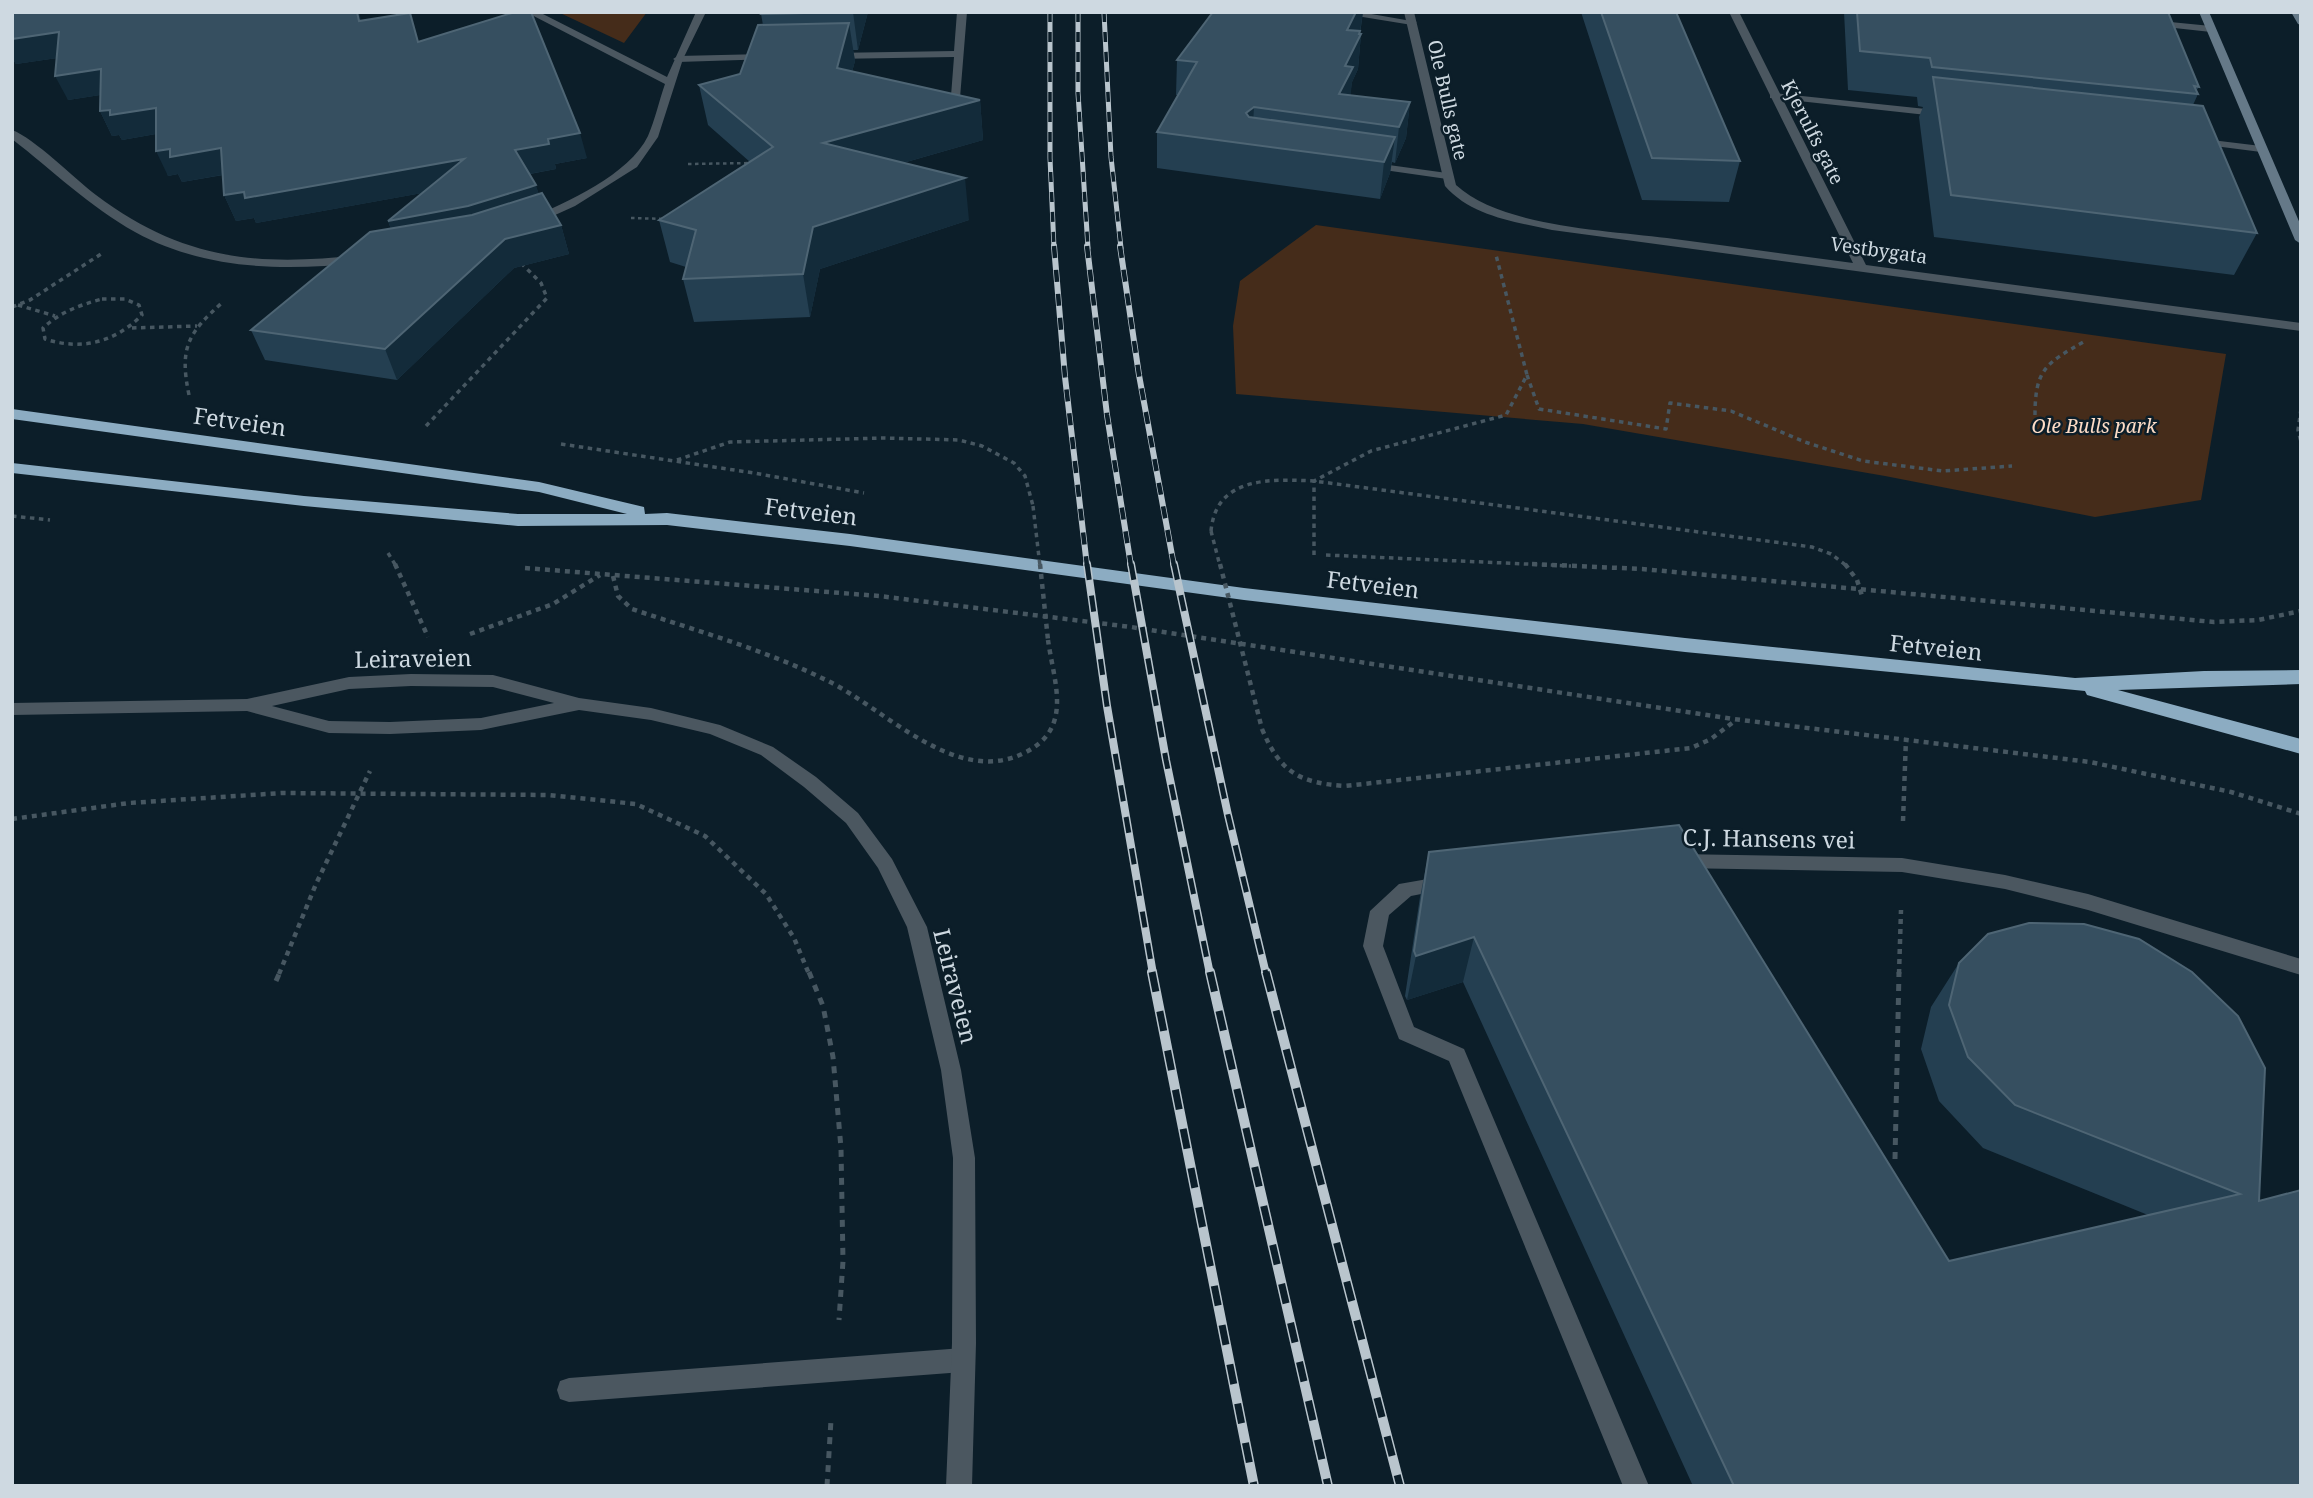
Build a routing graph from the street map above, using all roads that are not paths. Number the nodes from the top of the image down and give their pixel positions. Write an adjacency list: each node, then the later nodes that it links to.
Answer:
1 (531, 12): 14 (street)
2 (701, 12): 13 (street)
3 (962, 12): 10 (street)
4 (1337, 12): 7 (street)
5 (1734, 12): 16 (street, Kjerulfs gate)
6 (2204, 12): 9 (street)
7 (1410, 17): 22 (street, Ole Bulls gate)
8 (2145, 22): 9 (street)
9 (2211, 29): 20 (street)
10 (959, 54): 11 (street); 15 (street)
11 (825, 56)
12 (785, 57): 13 (street)
13 (678, 59): 14 (street)
14 (670, 83): 24 (street)
15 (956, 96)
16 (1774, 96): 17 (street); 27 (street, Kjerulfs gate)
17 (1955, 115)
18 (12, 133): 26 (street)
19 (2176, 139): 20 (street)
20 (2261, 149): 25 (street)
21 (1356, 163): 22 (street)
22 (1447, 176): 23 (street, Ole Bulls gate)
23 (1457, 194): 27 (street, Vestbygata)
24 (520, 225)
25 (2301, 240)
26 (375, 257)
27 (1861, 267): 28 (street, Vestbygata)
28 (2301, 327)
29 (12, 414): 31 (highway, Fetveien)
30 (12, 468): 31 (highway, Fetveien)
31 (667, 519): 33 (highway, Fetveien)
32 (2301, 677): 33 (highway, Fetveien)
33 (2075, 685): 37 (highway, Fetveien)
34 (247, 705): 35 (street, Leiraveien); 35 (street, Leiraveien); 36 (street, Leiraveien)
35 (579, 705): 41 (street, Leiraveien)
36 (12, 709)
37 (2301, 747)
38 (1661, 861): 40 (street, C.J. Hansens vei)
39 (1460, 881): 44 (street)
40 (2301, 967)
41 (963, 1360): 42 (street); 43 (street, Leiraveien)
42 (569, 1390)
43 (959, 1486)
44 (1636, 1486)

